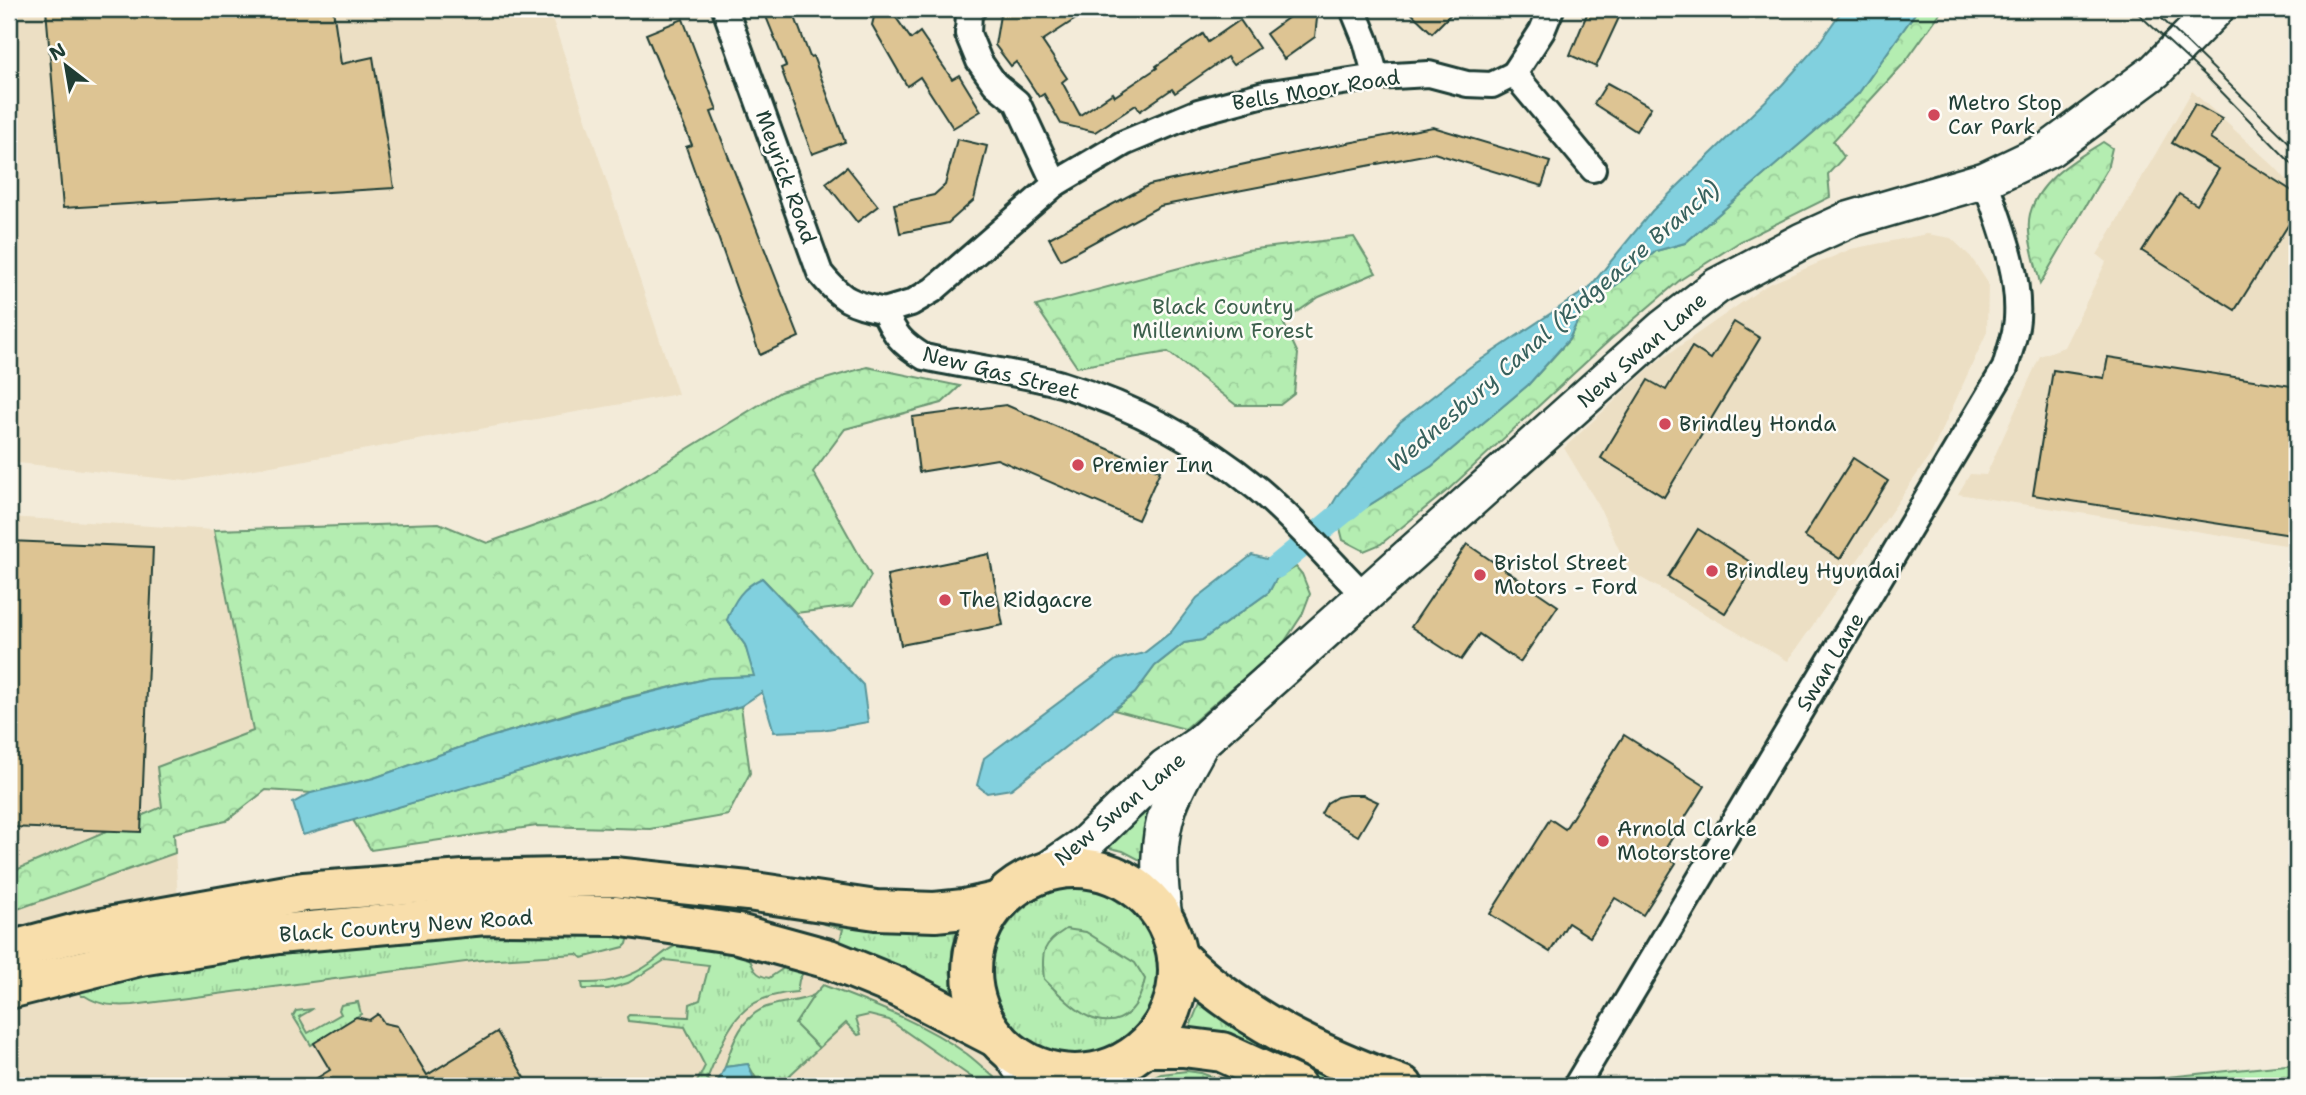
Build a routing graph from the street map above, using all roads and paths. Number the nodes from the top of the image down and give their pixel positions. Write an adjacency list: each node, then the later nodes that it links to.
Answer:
1 (725, 9): 11 (street, Meyrick Road)
2 (1353, 9): 7 (street)
3 (1551, 9): 6 (street)
4 (2216, 9): 9 (main road, New Swan Lane)
5 (966, 14): 10 (street)
6 (1514, 74): 7 (street, Bells Moor Road); 8 (street)
7 (1376, 77): 10 (street, Bells Moor Road)
8 (1593, 169)
9 (1985, 180): 12 (main road, New Swan Lane); 25 (street, Swan Lane)
10 (1055, 184): 11 (street, Bells Moor Road)
11 (884, 311): 12 (street, New Gas Street)
12 (1364, 595): 13 (main road, New Swan Lane)
13 (1199, 744): 14 (main road, New Swan Lane); 16 (main road, New Swan Lane)
14 (1042, 874): 15 (highway); 16 (highway)
15 (1000, 901): 17 (highway, Black Country New Road); 20 (highway)
16 (1164, 918): 18 (highway)
17 (9, 951)
18 (1177, 956): 21 (highway); 24 (highway)
19 (9, 989): 20 (highway, Black Country New Road)
20 (1003, 1045): 21 (highway); 22 (main road)
21 (1122, 1066): 23 (highway)
22 (1032, 1086)
23 (1296, 1086)
24 (1403, 1086)
25 (1576, 1086)

